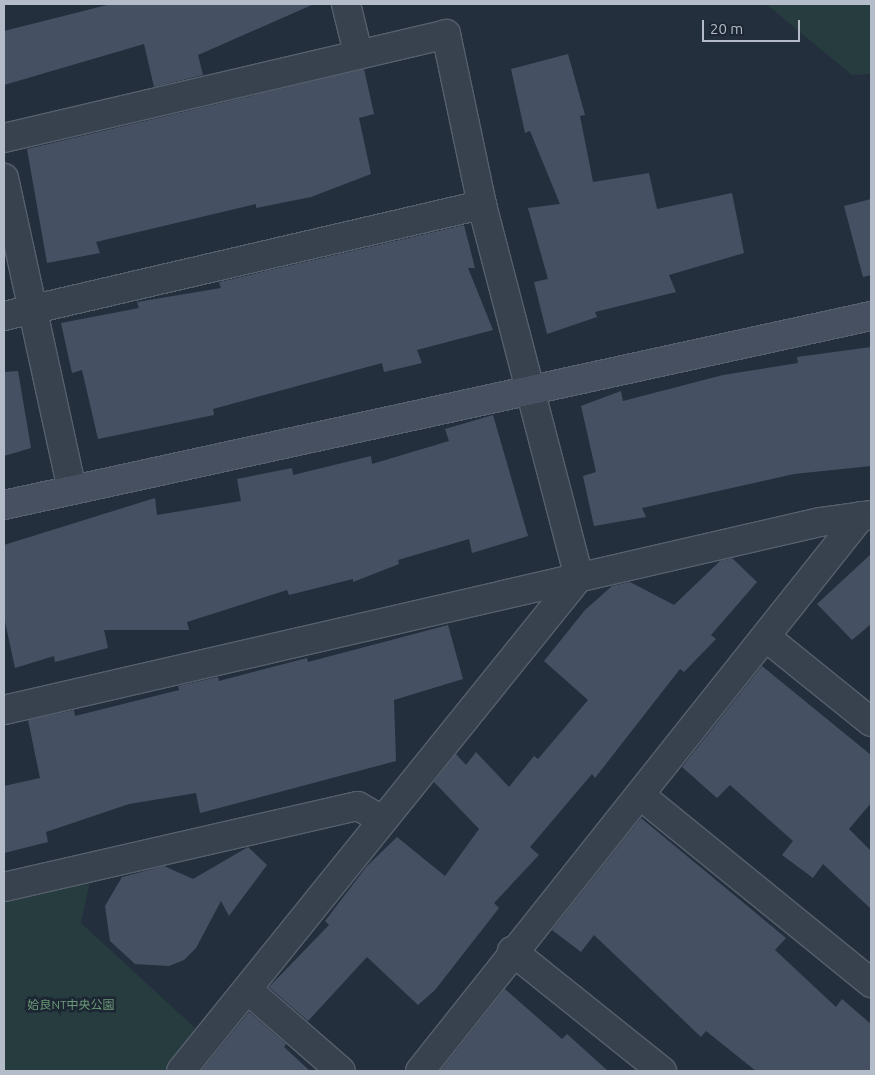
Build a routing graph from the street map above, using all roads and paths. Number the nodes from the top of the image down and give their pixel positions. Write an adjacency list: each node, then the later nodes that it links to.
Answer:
1 (346, 4): 2 (street)
2 (358, 53): 3 (street); 5 (street)
3 (4, 138)
4 (4, 178): 6 (street)
5 (482, 205): 6 (street); 9 (street)
6 (32, 309): 7 (street); 10 (street)
7 (4, 316)
8 (871, 316): 9 (street)
9 (528, 394): 10 (street); 13 (street)
10 (72, 489): 11 (street)
11 (4, 505)
12 (866, 515): 13 (street); 14 (street)
13 (579, 577): 15 (street); 18 (street)
14 (767, 638): 16 (street); 17 (street)
15 (4, 710)
16 (871, 722)
17 (640, 795): 20 (street); 21 (street)
18 (382, 820): 19 (street); 22 (street)
19 (4, 887)
20 (512, 951): 25 (street); 26 (street)
21 (871, 983)
22 (248, 990): 23 (street); 24 (street)
23 (180, 1071)
24 (341, 1071)
25 (420, 1071)
26 (662, 1071)

